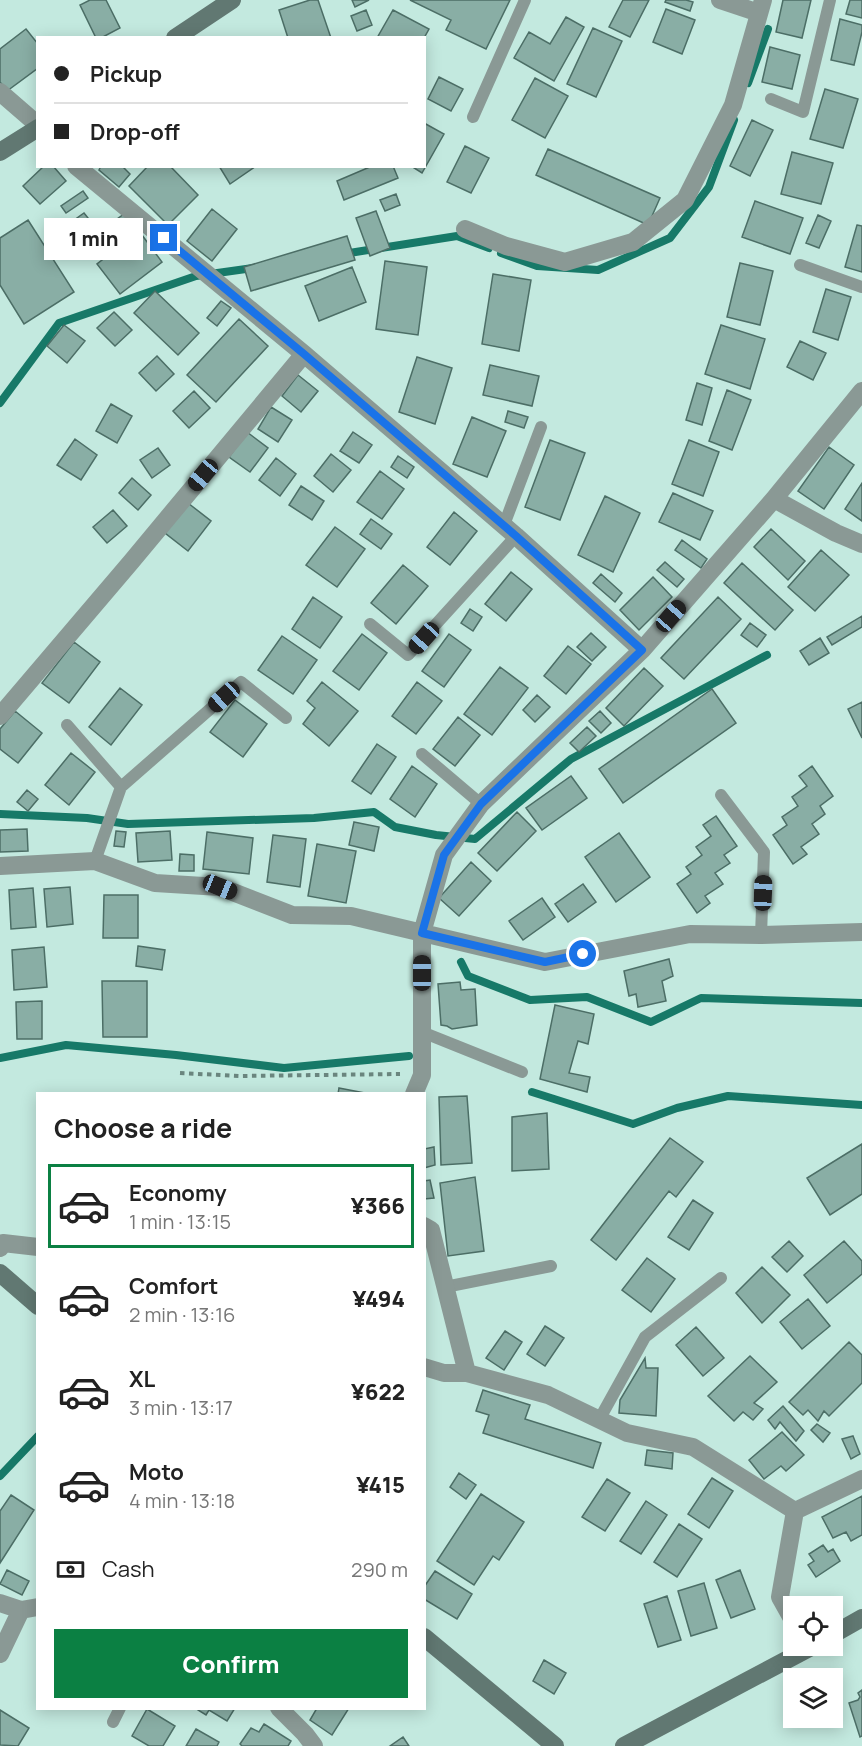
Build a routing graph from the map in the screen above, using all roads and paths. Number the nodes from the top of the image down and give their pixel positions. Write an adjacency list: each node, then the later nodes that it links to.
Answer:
1 (232, 0): 6 (street)
2 (525, 0): 9 (lane)
3 (720, 0): 5 (street)
4 (830, 0): 8 (lane)
5 (761, 6): 14 (street)
6 (178, 36)
7 (0, 92): 10 (street)
8 (771, 99)
9 (473, 117)
10 (36, 125)
11 (36, 128): 12 (street)
12 (0, 152)
13 (78, 168): 17 (street)
14 (465, 229)
15 (800, 265): 16 (lane)
16 (862, 287)
17 (304, 354): 21 (street); 25 (street)
18 (862, 391): 20 (street)
19 (541, 428): 21 (lane)
20 (774, 499): 22 (street); 24 (street)
21 (510, 530): 23 (lane); 24 (street)
22 (862, 544)
23 (370, 624)
24 (642, 650): 31 (street)
25 (0, 716)
26 (286, 718): 29 (lane)
27 (68, 725): 29 (lane)
28 (422, 754): 31 (lane)
29 (122, 787): 32 (lane)
30 (722, 795): 36 (lane)
31 (481, 804): 35 (street)
32 (95, 861): 33 (street); 35 (street)
33 (0, 866)
34 (862, 932): 36 (street)
35 (422, 933): 36 (street); 37 (street)
36 (761, 935)
37 (422, 1032): 38 (lane); 40 (street)
38 (522, 1072)
39 (180, 1073): 40 (path)
40 (422, 1075): 41 (street)
41 (415, 1092)
42 (426, 1227): 48 (street)
43 (36, 1247): 44 (street)
44 (0, 1248)
45 (551, 1266): 48 (lane)
46 (0, 1273): 49 (street)
47 (721, 1278): 52 (lane)
48 (445, 1287): 51 (street)
49 (36, 1304)
50 (426, 1368): 51 (street)
51 (467, 1373): 52 (street)
52 (599, 1419): 54 (street)
53 (862, 1479): 54 (street)
54 (795, 1511): 55 (street)
55 (783, 1602)
56 (0, 1603): 57 (street)
57 (29, 1608): 61 (street)
58 (862, 1618): 59 (street)
59 (843, 1629)
60 (426, 1638): 67 (street)
61 (0, 1654)
62 (791, 1656): 68 (street)
63 (119, 1710): 65 (lane)
64 (281, 1710): 66 (street)
65 (114, 1722)
66 (314, 1746)
67 (555, 1746)
68 (624, 1746)

